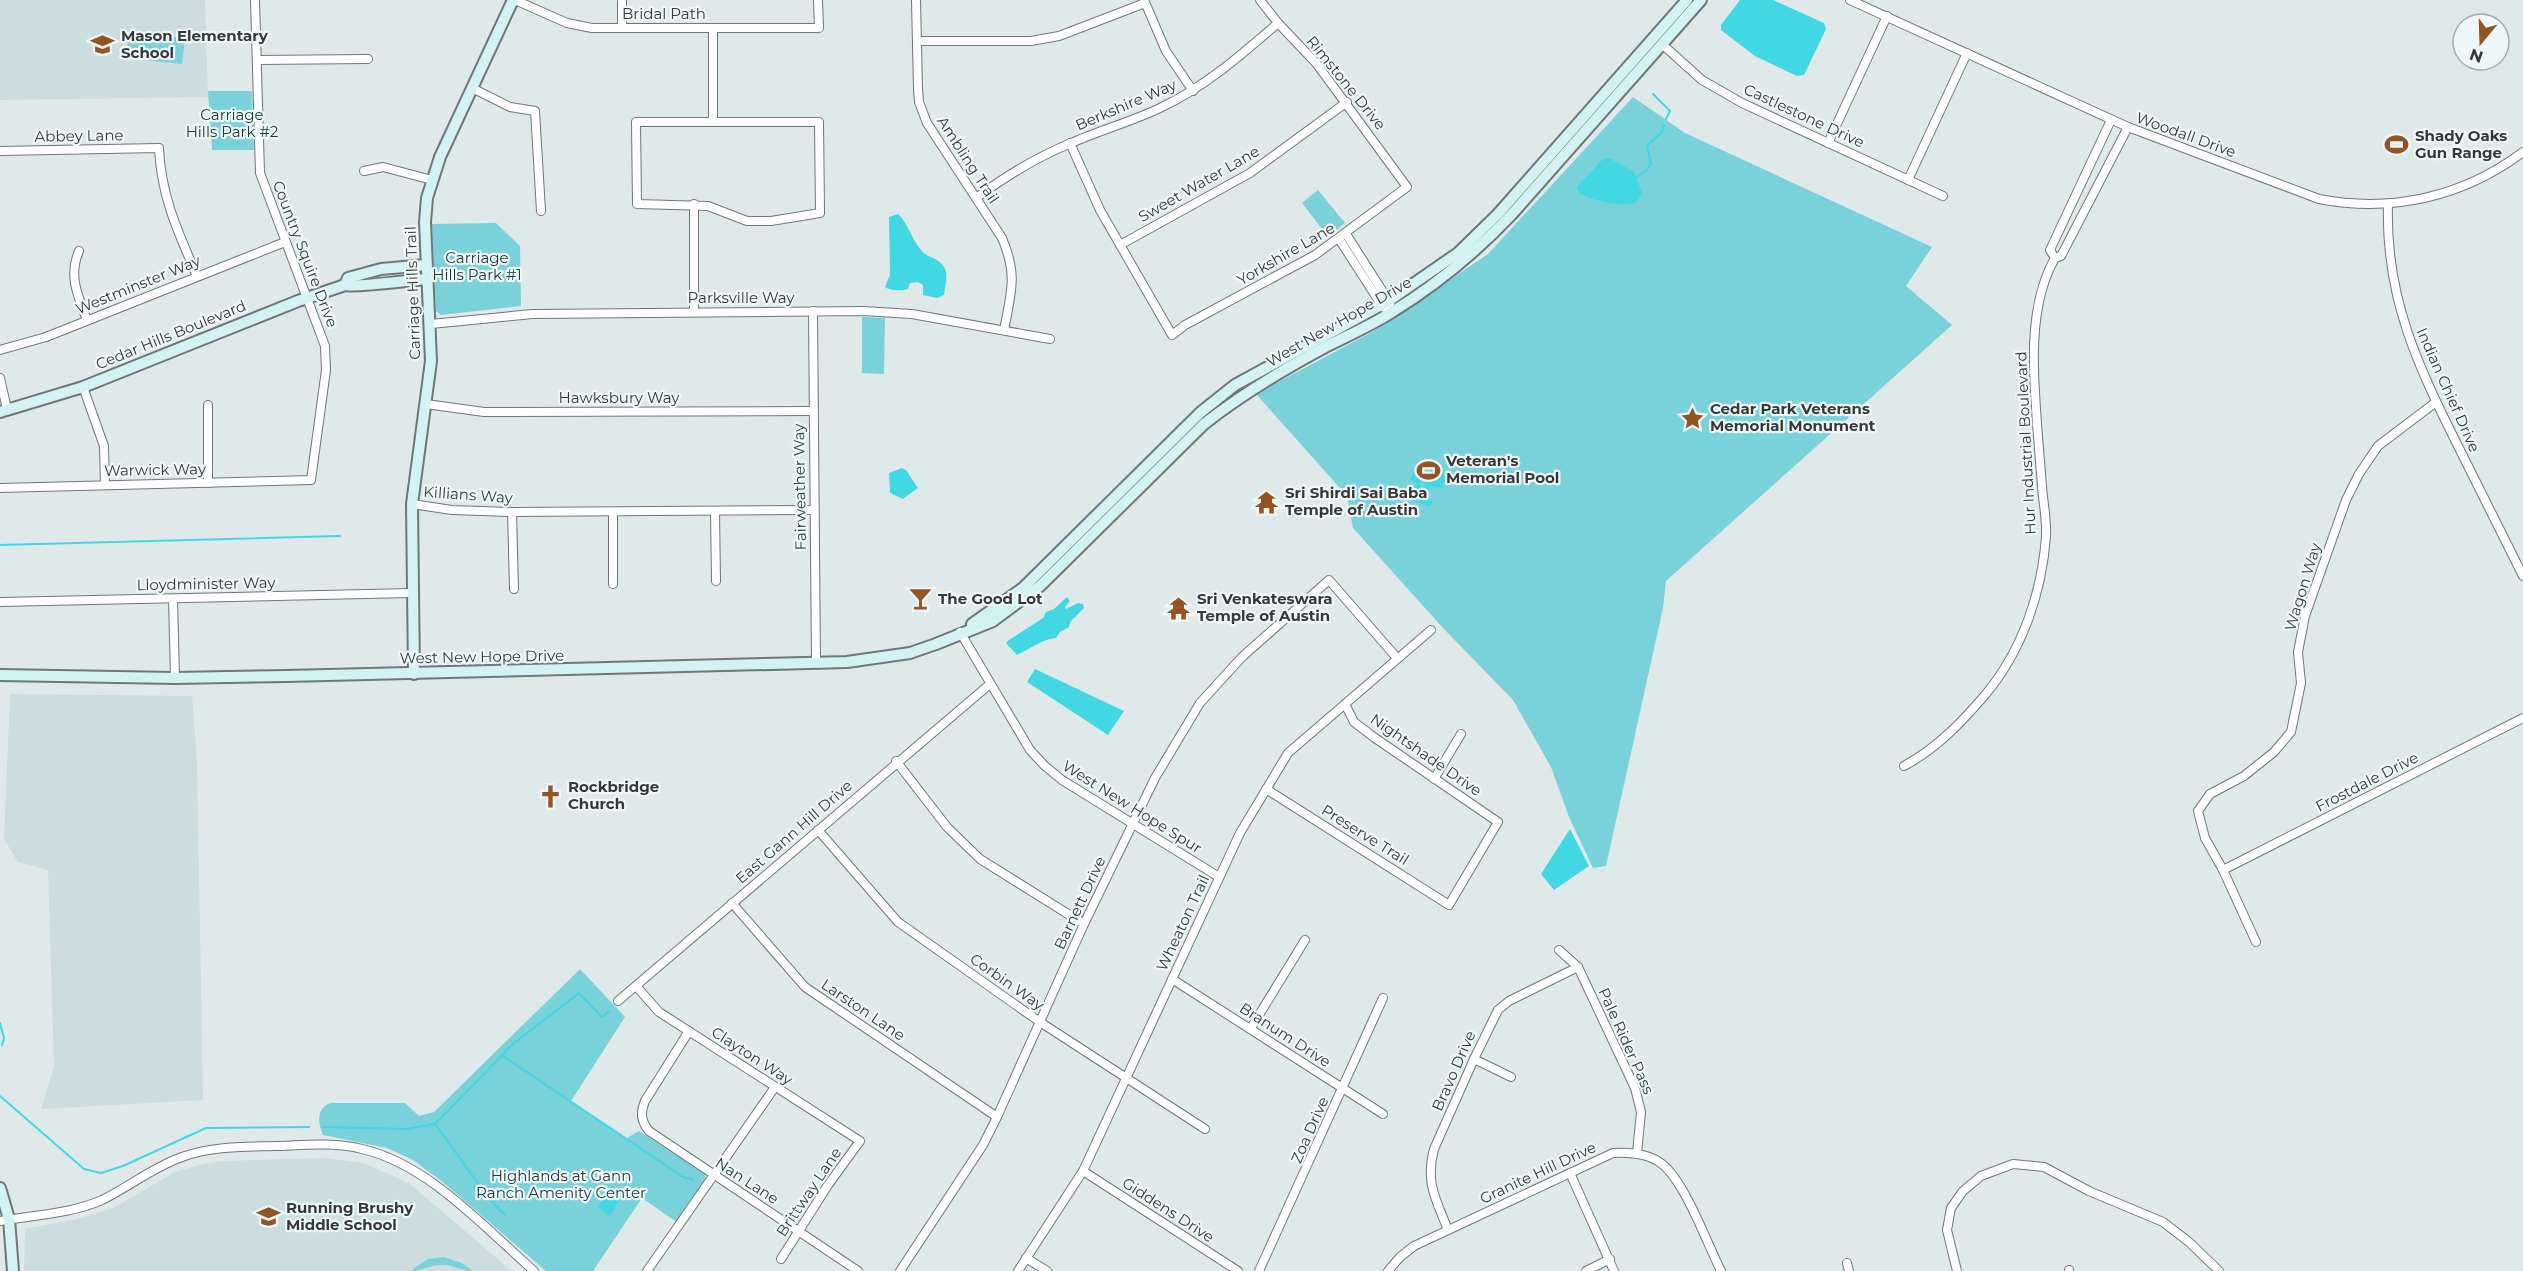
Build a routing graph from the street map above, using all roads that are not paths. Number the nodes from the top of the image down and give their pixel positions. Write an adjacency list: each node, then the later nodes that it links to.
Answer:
1 (255, 0): 18 (street, Country Squire Drive)
2 (514, 0): 13 (street, Bridal Path); 20 (main road, Carriage Hills Trail)
3 (622, 0): 13 (street)
4 (819, 0): 14 (street, Bridal Path)
5 (916, 0): 15 (street, Ambling Trail)
6 (1260, 0): 12 (street, Rimstone Drive)
7 (1687, 0): 49 (main road, West New Hope Drive)
8 (1701, 0): 16 (main road, West New Hope Drive)
9 (1850, 0): 11 (street, Woodall Drive)
10 (1144, 2): 15 (street); 21 (street)
11 (1887, 16): 17 (street, Woodall Drive); 27 (street)
12 (1278, 23): 21 (street, Berkshire Way); 22 (street, Rimstone Drive)
13 (622, 28): 14 (street, Bridal Path)
14 (713, 28): 24 (street)
15 (917, 41): 35 (street, Ambling Trail)
16 (1663, 45): 27 (street, Castlestone Drive); 52 (main road, West New Hope Drive)
17 (1967, 53): 23 (street, Woodall Drive); 32 (street)
18 (257, 60): 19 (street); 40 (street, Country Squire Drive)
19 (368, 60)
20 (472, 88): 31 (main road, Carriage Hills Trail); 38 (street)
21 (1192, 91): 26 (street, Berkshire Way)
22 (1347, 102): 33 (street, Rimstone Drive); 41 (street, Sweet Water Lane)
23 (2111, 120): 25 (street, Woodall Drive); 43 (street)
24 (713, 122): 36 (street); 36 (street)
25 (2128, 127): 37 (street, Woodall Drive); 43 (street, Hur Industrial Boulevard)
26 (1070, 143): 35 (street, Berkshire Way); 41 (street)
27 (1828, 143): 32 (street, Castlestone Drive)
28 (0, 151): 45 (street, Abbey Lane)
29 (2523, 152): 37 (street, Woodall Drive)
30 (364, 171): 31 (street)
31 (432, 180): 44 (main road, Carriage Hills Trail)
32 (1908, 180): 34 (street, Castlestone Drive)
33 (1407, 187): 39 (street, Yorkshire Lane)
34 (1943, 196)
35 (976, 198): 55 (street, Ambling Trail)
36 (694, 204): 50 (street)
37 (2388, 204): 60 (street, Indian Chief Drive)
38 (541, 211)
39 (1343, 237): 41 (street, Yorkshire Lane); 49 (street)
40 (285, 242): 45 (street, Westminster Way); 48 (street, Country Squire Drive)
41 (1120, 245)
42 (80, 251): 53 (street)
43 (2055, 258): 93 (street, Hur Industrial Boulevard)
44 (426, 266): 46 (main road, Carriage Hills Trail); 47 (main road, Cedar Hills Boulevard)
45 (197, 276): 53 (street, Westminster Way)
46 (428, 279): 47 (main road, Cedar Hills Boulevard); 54 (main road, Carriage Hills Trail)
47 (345, 285): 48 (main road, Cedar Hills Boulevard)
48 (308, 297): 59 (main road, Cedar Hills Boulevard); 65 (street, Country Squire Drive)
49 (1386, 302): 52 (street); 82 (main road, West New Hope Drive)
50 (694, 311): 51 (street, Parksville Way); 54 (street, Parksville Way)
51 (813, 311): 55 (street, Parksville Way); 64 (street, Fairweather Way)
52 (1390, 314): 82 (main road, West New Hope Drive)
53 (87, 320): 57 (street, Westminster Way)
54 (430, 324): 61 (main road, Carriage Hills Trail)
55 (1004, 330): 56 (street, Parksville Way)
56 (1050, 339)
57 (0, 350)
58 (0, 378): 63 (street)
59 (83, 387): 63 (main road, Cedar Hills Boulevard); 67 (street)
60 (2436, 402): 74 (street, Indian Chief Drive); 98 (street, Wagon Way)
61 (426, 404): 64 (street, Hawksbury Way); 69 (main road, Carriage Hills Trail)
62 (208, 405): 66 (street)
63 (2, 410)
64 (813, 411): 70 (street, Fairweather Way)
65 (310, 480): 66 (street, Warwick Way)
66 (208, 483): 67 (street, Warwick Way)
67 (105, 485): 68 (street, Warwick Way)
68 (0, 488)
69 (412, 504): 71 (street, Killians Way); 78 (main road, Carriage Hills Trail)
70 (814, 510): 73 (street, Killians Way); 84 (street, Fairweather Way)
71 (512, 512): 72 (street, Killians Way); 77 (street)
72 (619, 512): 73 (street, Killians Way); 76 (street)
73 (721, 512): 75 (street)
74 (2523, 576)
75 (716, 581)
76 (613, 584)
77 (514, 589)
78 (412, 592): 79 (street, Lloydminister Way); 85 (main road, Carriage Hills Trail)
79 (173, 599): 80 (street, Lloydminister Way); 87 (street)
80 (0, 602)
81 (1431, 630): 83 (street, Wheaton Trail)
82 (960, 632): 84 (main road, West New Hope Drive); 88 (street, West New Hope Spur)
83 (1397, 658): 89 (street, Wheaton Trail); 96 (street, Barnett Drive)
84 (816, 663): 85 (main road, West New Hope Drive)
85 (414, 674): 87 (main road, West New Hope Drive)
86 (0, 675): 87 (main road, West New Hope Drive)
87 (175, 678)
88 (990, 684): 92 (street, East Gann Hill Drive); 96 (street, West New Hope Spur)
89 (1345, 704): 94 (street, Nightshade Drive); 95 (street, Wheaton Trail)
90 (2523, 718): 98 (street, Frostdale Drive)
91 (1461, 734): 94 (street)
92 (896, 761): 97 (street, East Gann Hill Drive); 102 (street)
93 (1904, 766)
94 (1434, 779): 101 (street, Nightshade Drive)
95 (1266, 789): 99 (street, Wheaton Trail); 101 (street, Preserve Trail)
96 (1132, 824): 99 (street, West New Hope Spur); 102 (street, Barnett Drive)
97 (818, 830): 100 (street, East Gann Hill Drive); 111 (street, Corbin Way)
98 (2223, 870): 104 (street, Wagon Way)
99 (1219, 878): 107 (street, Wheaton Trail)
100 (732, 903): 108 (street, East Gann Hill Drive); 120 (street, Larston Lane)
101 (1449, 905)
102 (1084, 924): 111 (street, Barnett Drive)
103 (1305, 940): 112 (street)
104 (2256, 942)
105 (1559, 950): 106 (street, Pale Rider Pass)
106 (1578, 967): 114 (street, Bravo Drive); 123 (street, Pale Rider Pass)
107 (1172, 979): 112 (street, Branum Drive); 116 (street, Wheaton Trail)
108 (636, 986): 110 (street, East Gann Hill Drive); 113 (street, Clayton Way)
109 (1383, 998): 118 (street, Zoa Drive)
110 (618, 1001)
111 (1040, 1022): 116 (street, Corbin Way); 120 (street, Barnett Drive)
112 (1251, 1028): 118 (street, Branum Drive)
113 (689, 1031): 117 (street, Clayton Way); 126 (street, Nan Lane)
114 (1474, 1059): 115 (street); 129 (street, Bravo Drive)
115 (1510, 1077)
116 (1126, 1078): 121 (street, Corbin Way); 124 (street, Wheaton Trail)
117 (775, 1087): 122 (street, Clayton Way); 126 (street)
118 (1343, 1088): 119 (street, Branum Drive); 142 (street, Zoa Drive)
119 (1383, 1114)
120 (997, 1117): 138 (street, Barnett Drive)
121 (1205, 1129)
122 (860, 1142): 130 (street, Brittway Lane)
123 (1637, 1153): 125 (street, Granite Hill Drive); 146 (street)
124 (1083, 1171): 131 (street, Wheaton Trail); 141 (street, Giddens Drive)
125 (1570, 1173): 129 (street, Granite Hill Drive); 133 (street)
126 (713, 1175): 130 (street, Nan Lane); 136 (street)
127 (0, 1188): 128 (main road)
128 (5, 1220): 134 (main road); 135 (street)
129 (1448, 1230): 143 (street, Granite Hill Drive)
130 (798, 1231): 132 (street, Brittway Lane); 137 (street, Nan Lane)
131 (1026, 1258): 139 (street, Wheaton Trail); 140 (street)
132 (781, 1259)
133 (1610, 1259): 144 (street); 145 (street)
134 (13, 1271)
135 (534, 1271)
136 (647, 1271)
137 (858, 1271)
138 (900, 1271)
139 (1018, 1271)
140 (1047, 1271)
141 (1238, 1271)
142 (1259, 1271)
143 (1388, 1271)
144 (1586, 1271)
145 (1614, 1271)
146 (1721, 1271)
147 (1957, 1271): 148 (street)
148 (2219, 1271)

